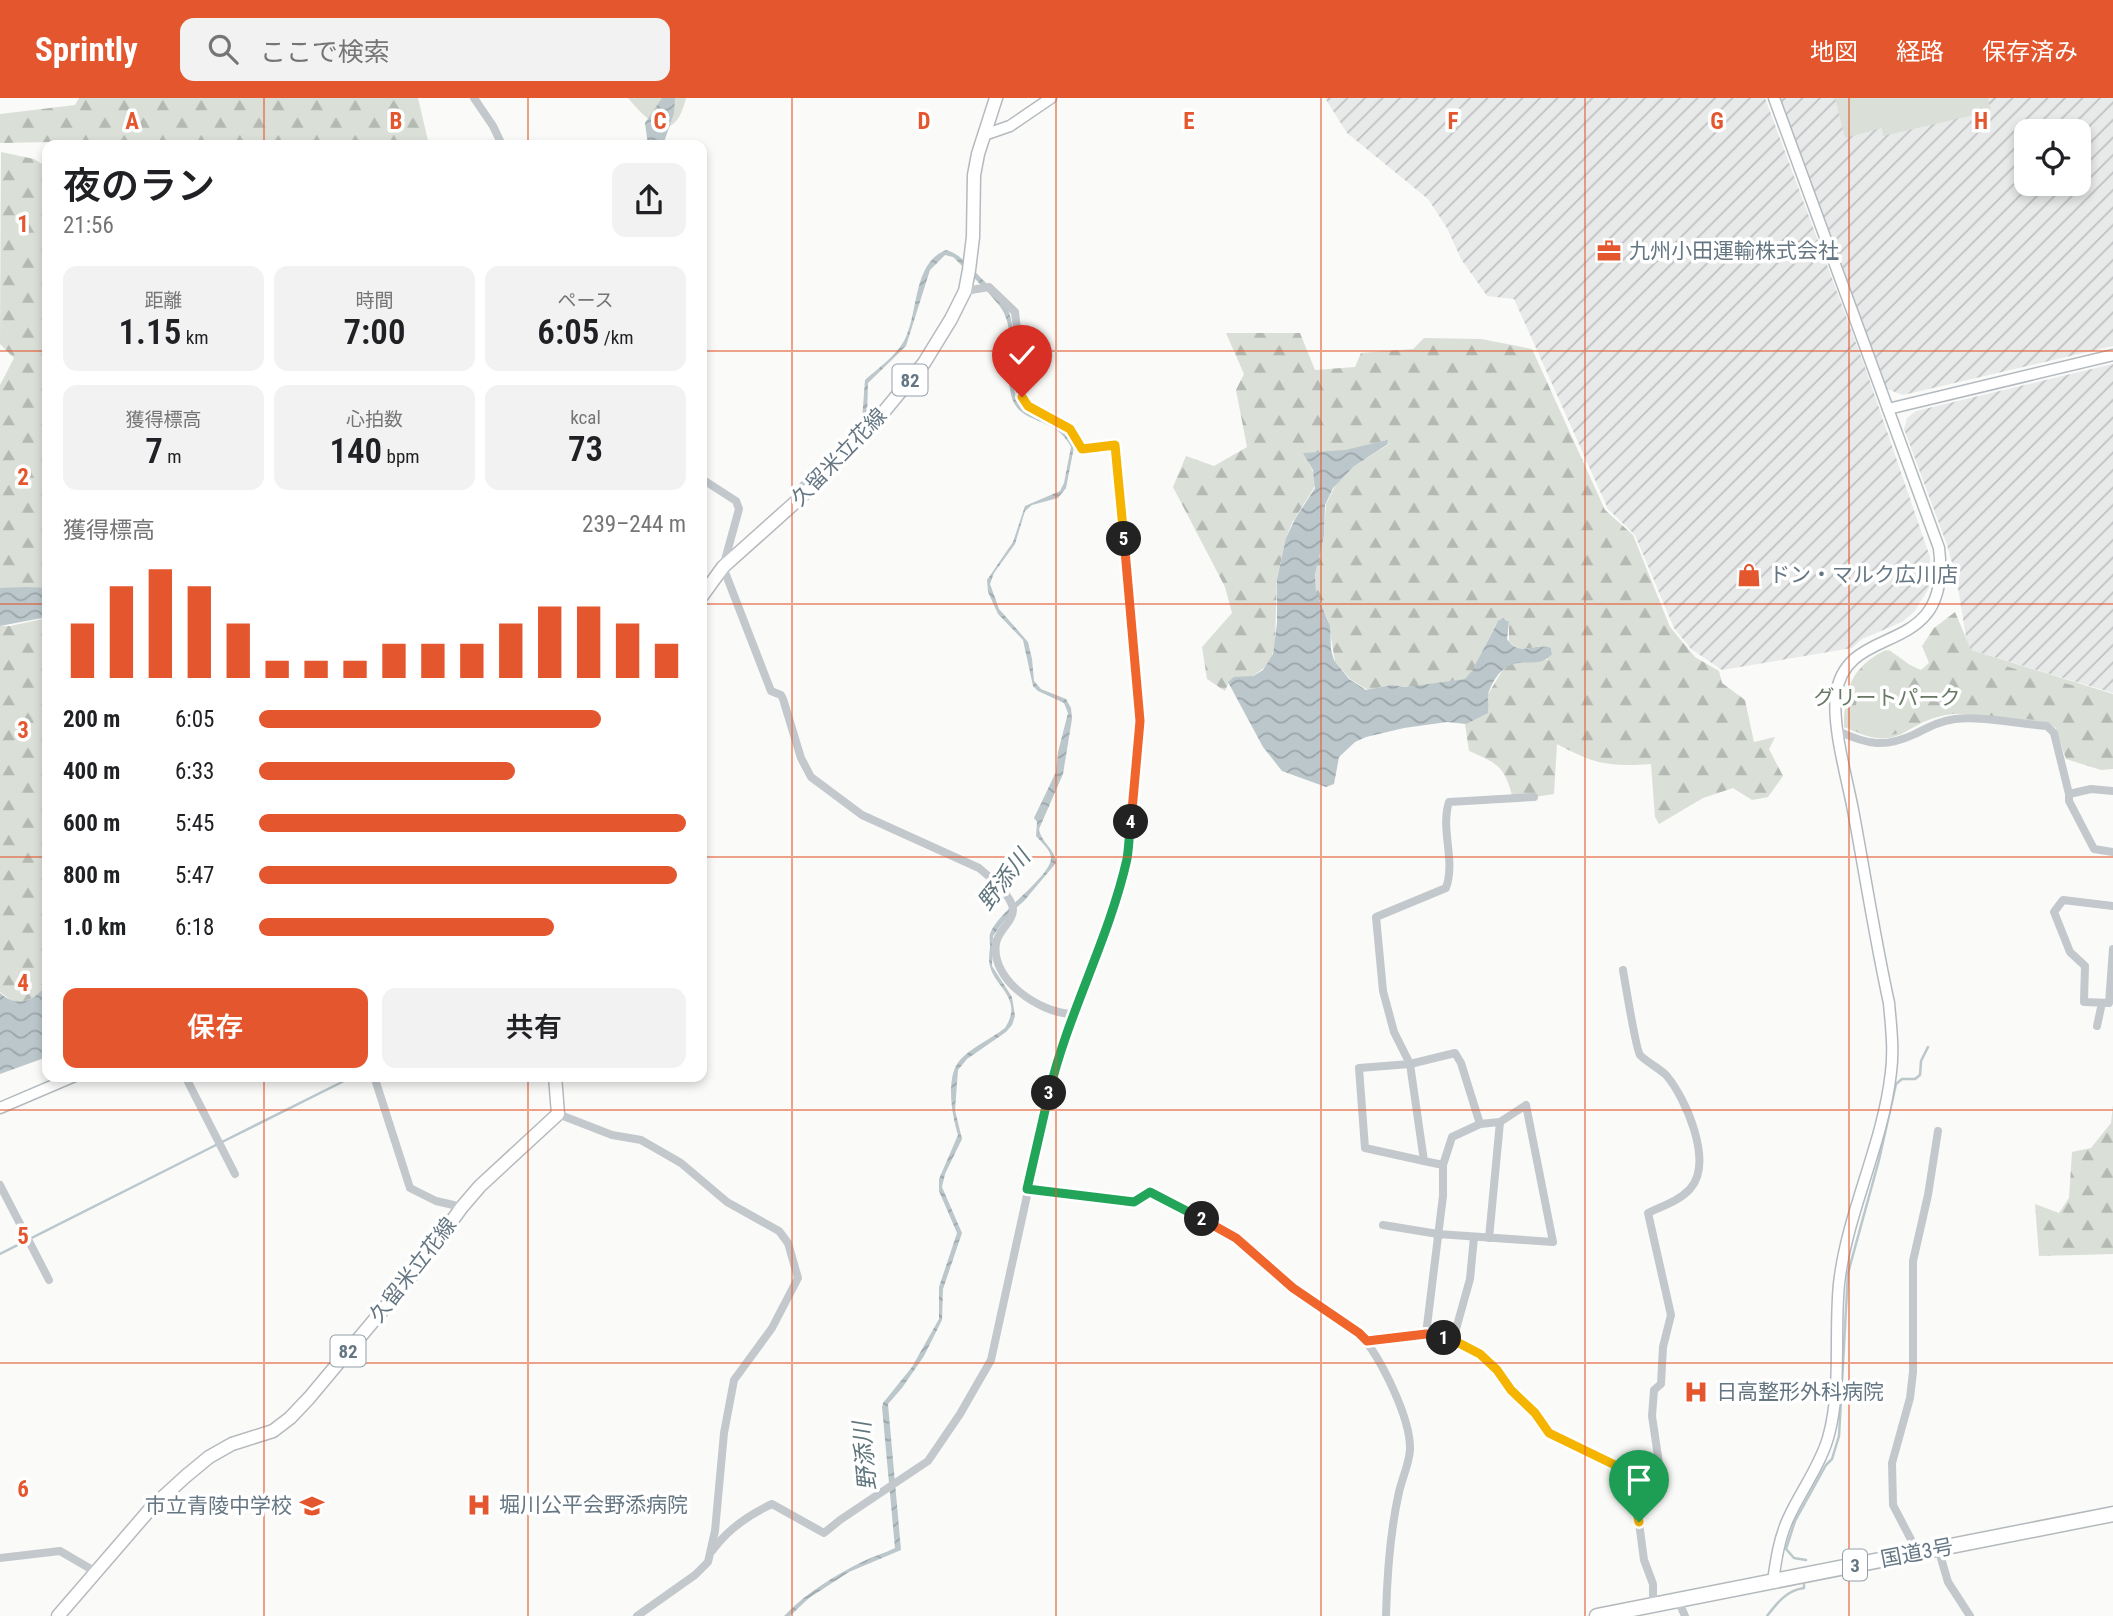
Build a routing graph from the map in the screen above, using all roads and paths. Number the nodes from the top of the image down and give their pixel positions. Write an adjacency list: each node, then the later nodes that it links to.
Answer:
1 (474, 98): 6 (street)
2 (996, 98): 5 (main road, 久留米立花線 / 82)
3 (1051, 98): 5 (street)
4 (1774, 98): 9 (street)
5 (984, 135): 7 (main road, 久留米立花線 / 82)
6 (500, 140)
7 (965, 291): 11 (main road, 久留米立花線 / 82); 22 (street)
8 (2113, 355): 9 (street)
9 (1888, 409): 13 (street)
10 (707, 481): 11 (street)
11 (723, 567): 12 (main road, 久留米立花線 / 82); 22 (street)
12 (707, 589)
13 (1838, 731): 15 (street); 55 (street)
14 (2113, 791): 15 (street)
15 (2069, 794): 17 (street)
16 (1534, 797): 24 (street)
17 (2113, 852)
18 (2113, 905): 21 (street)
19 (2113, 949): 21 (street)
20 (1623, 970): 48 (street)
21 (2102, 1003): 23 (street)
22 (1072, 1014): 38 (street)
23 (2097, 1026)
24 (1410, 1064): 32 (street); 34 (street); 34 (street)
25 (61, 1082): 29 (street)
26 (189, 1082): 36 (street)
27 (376, 1082): 39 (street)
28 (555, 1082): 30 (main road)
29 (0, 1108)
30 (558, 1114): 39 (main road, 久留米立花線 / 82); 51 (street)
31 (1500, 1122): 32 (street); 43 (street); 43 (street)
32 (1480, 1124): 35 (street)
33 (1938, 1131): 52 (street)
34 (1424, 1161): 35 (street)
35 (1443, 1165): 41 (street)
36 (235, 1174)
37 (0, 1185): 44 (street)
38 (1027, 1189): 47 (street); 51 (street)
39 (462, 1207): 54 (main road, 久留米立花線 / 82)
40 (1382, 1225): 41 (street)
41 (1438, 1234): 42 (street); 45 (street)
42 (1474, 1237): 43 (street); 46 (street)
43 (1489, 1238)
44 (48, 1280)
45 (1426, 1334): 46 (street); 47 (street)
46 (1453, 1340): 48 (street)
47 (1367, 1341): 60 (street)
48 (1636, 1500): 57 (street)
49 (2113, 1514): 50 (highway, 国道3号 / 3)
50 (1938, 1548): 52 (highway, 国道3号 / 3); 63 (street)
51 (712, 1551): 59 (street)
52 (1918, 1553): 55 (highway, 国道3号 / 3)
53 (0, 1558): 54 (street)
54 (96, 1572): 58 (main road, 久留米立花線 / 82)
55 (1773, 1581): 56 (highway, 国道3号 / 3)
56 (1678, 1600): 57 (highway, 国道3号 / 3); 62 (street)
57 (1653, 1605): 61 (highway, 国道3号 / 3)
58 (58, 1616)
59 (637, 1616)
60 (1386, 1616)
61 (1597, 1616)
62 (1685, 1616)
63 (1970, 1616)

